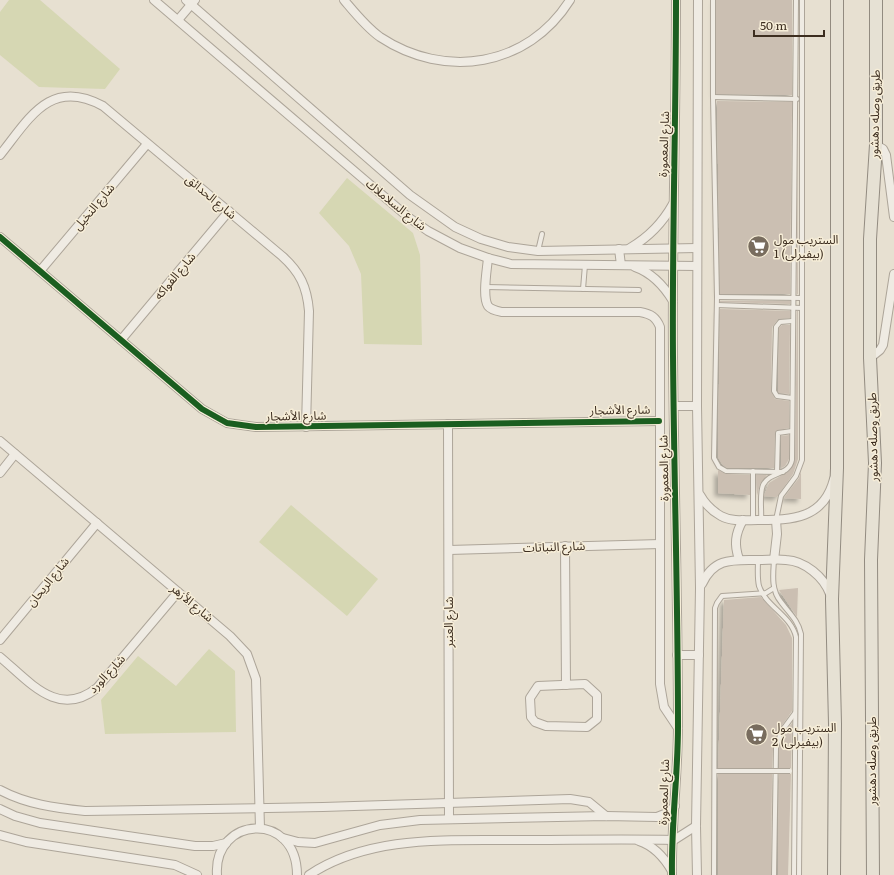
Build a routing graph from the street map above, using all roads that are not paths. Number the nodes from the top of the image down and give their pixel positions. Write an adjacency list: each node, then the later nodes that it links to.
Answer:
1 (154, 0): 12 (street, شارع السلاملاك)
2 (344, 0): 3 (street)
3 (570, 0)
4 (676, 0): 19 (street, شارع المعمورة)
5 (698, 0): 26 (street)
6 (713, 0): 13 (lane)
7 (796, 0): 14 (lane)
8 (802, 0): 15 (lane)
9 (837, 0): 60 (main road)
10 (876, 0): 17 (main road, طريق وصله دهشور)
11 (191, 2): 12 (street); 28 (street, شارع السلاملاك)
12 (178, 20): 29 (street, شارع السلاملاك)
13 (713, 97): 14 (lane); 39 (lane)
14 (796, 99): 15 (lane); 40 (lane)
15 (801, 100): 41 (lane)
16 (148, 144): 18 (street, شارع الحدائق); 20 (street, شارع الحدائق); 34 (street, شارع النخيل)
17 (876, 145): 21 (street); 50 (main road, طريق وصله دهشور)
18 (0, 155)
19 (673, 204): 24 (street); 25 (street, شارع المعمورة)
20 (229, 211): 47 (street, شارع الفواكه); 56 (street, شارع الحدائق)
21 (894, 217)
22 (542, 234): 28 (lane)
23 (0, 237): 34 (street, شارع الأشجار)
24 (630, 248): 25 (street, شارع السلاملاك); 27 (street, شارع السلاملاك)
25 (675, 248): 26 (street, شارع السلاملاك); 32 (street, شارع المعمورة)
26 (697, 248): 33 (street)
27 (619, 249): 28 (street, شارع السلاملاك); 31 (street)
28 (538, 251)
29 (488, 258): 30 (street, شارع السلاملاك); 36 (street)
30 (584, 265): 31 (street, شارع السلاملاك); 37 (lane)
31 (625, 265): 32 (street, شارع السلاملاك); 42 (street)
32 (674, 266): 33 (street, شارع السلاملاك); 42 (street, شارع المعمورة)
33 (696, 266): 53 (street)
34 (40, 270): 47 (street, شارع الأشجار)
35 (894, 274): 50 (street)
36 (486, 287): 37 (lane); 48 (street)
37 (583, 289): 38 (lane)
38 (639, 290)
39 (717, 297): 40 (lane); 43 (lane)
40 (793, 298): 41 (lane); 44 (lane)
41 (802, 298): 45 (lane)
42 (674, 302): 49 (street, شارع المعمورة)
43 (717, 305): 44 (lane); 61 (lane)
44 (792, 308): 45 (lane); 46 (lane)
45 (802, 308): 69 (lane)
46 (792, 321): 51 (lane); 51 (lane)
47 (121, 340): 56 (street, شارع الأشجار)
48 (661, 354): 49 (street); 54 (street)
49 (673, 354): 52 (street, شارع المعمورة)
50 (870, 358): 116 (main road, طريق وصله دهشور)
51 (792, 398): 57 (lane)
52 (674, 406): 53 (street); 83 (street, شارع المعمورة)
53 (697, 406): 65 (street)
54 (660, 421): 55 (street, شارع الأشجار); 71 (street)
55 (448, 424): 56 (street, شارع الأشجار); 73 (street, شارع العنبر)
56 (306, 426)
57 (792, 431): 62 (lane); 63 (lane)
58 (0, 441): 59 (street, شارع الأزهر)
59 (15, 454): 64 (street); 70 (street, شارع الأزهر)
60 (837, 468): 69 (street); 81 (main road)
61 (753, 471): 62 (lane); 67 (lane)
62 (777, 472): 63 (lane)
63 (785, 472): 68 (lane)
64 (0, 473)
65 (699, 494): 66 (street); 77 (street)
66 (743, 520): 67 (street); 74 (street)
67 (753, 520): 68 (street)
68 (762, 520): 69 (street)
69 (776, 520): 76 (street)
70 (97, 523): 79 (street, شارع الأزهر); 82 (street, شارع الريحان)
71 (660, 544): 72 (street, شارع النباتات); 88 (street)
72 (565, 546): 73 (street, شارع النباتات); 86 (street)
73 (448, 550): 92 (street, شارع العنبر)
74 (739, 559): 75 (street); 77 (street)
75 (758, 560): 76 (street); 80 (lane)
76 (774, 560): 78 (lane); 81 (street)
77 (700, 588): 84 (street)
78 (774, 588): 80 (lane); 87 (lane)
79 (178, 592): 85 (street, شارع الورد); 94 (street, شارع الأزهر)
80 (762, 593): 87 (lane); 89 (lane)
81 (832, 599): 115 (main road)
82 (0, 640)
83 (677, 655): 84 (street); 88 (street, شارع المعمورة)
84 (699, 655): 98 (street)
85 (0, 657)
86 (566, 685): 86 (street)
87 (798, 713): 90 (lane); 112 (lane)
88 (678, 728): 93 (street, شارع المعمورة)
89 (715, 771): 90 (lane, bridge); 111 (lane)
90 (797, 772): 113 (lane); 114 (lane)
91 (0, 790): 94 (street)
92 (449, 803): 94 (street); 96 (street); 97 (street, شارع العنبر)
93 (675, 806): 96 (street); 103 (street, شارع المعمورة)
94 (259, 808): 99 (street, شارع الأزهر)
95 (0, 809): 104 (street)
96 (606, 816): 97 (street)
97 (449, 819): 101 (street)
98 (696, 826): 103 (street); 110 (street)
99 (260, 828): 101 (street); 104 (street)
100 (1, 837): 106 (street)
101 (283, 838): 108 (street)
102 (633, 839): 103 (street); 105 (street); 109 (street)
103 (674, 840): 105 (street, شارع المعمورة)
104 (226, 843): 107 (street)
105 (672, 873)
106 (197, 875)
107 (217, 875)
108 (297, 875)
109 (309, 875)
110 (697, 875)
111 (714, 875)
112 (774, 875)
113 (794, 875)
114 (799, 875)
115 (834, 875)
116 (873, 875)

